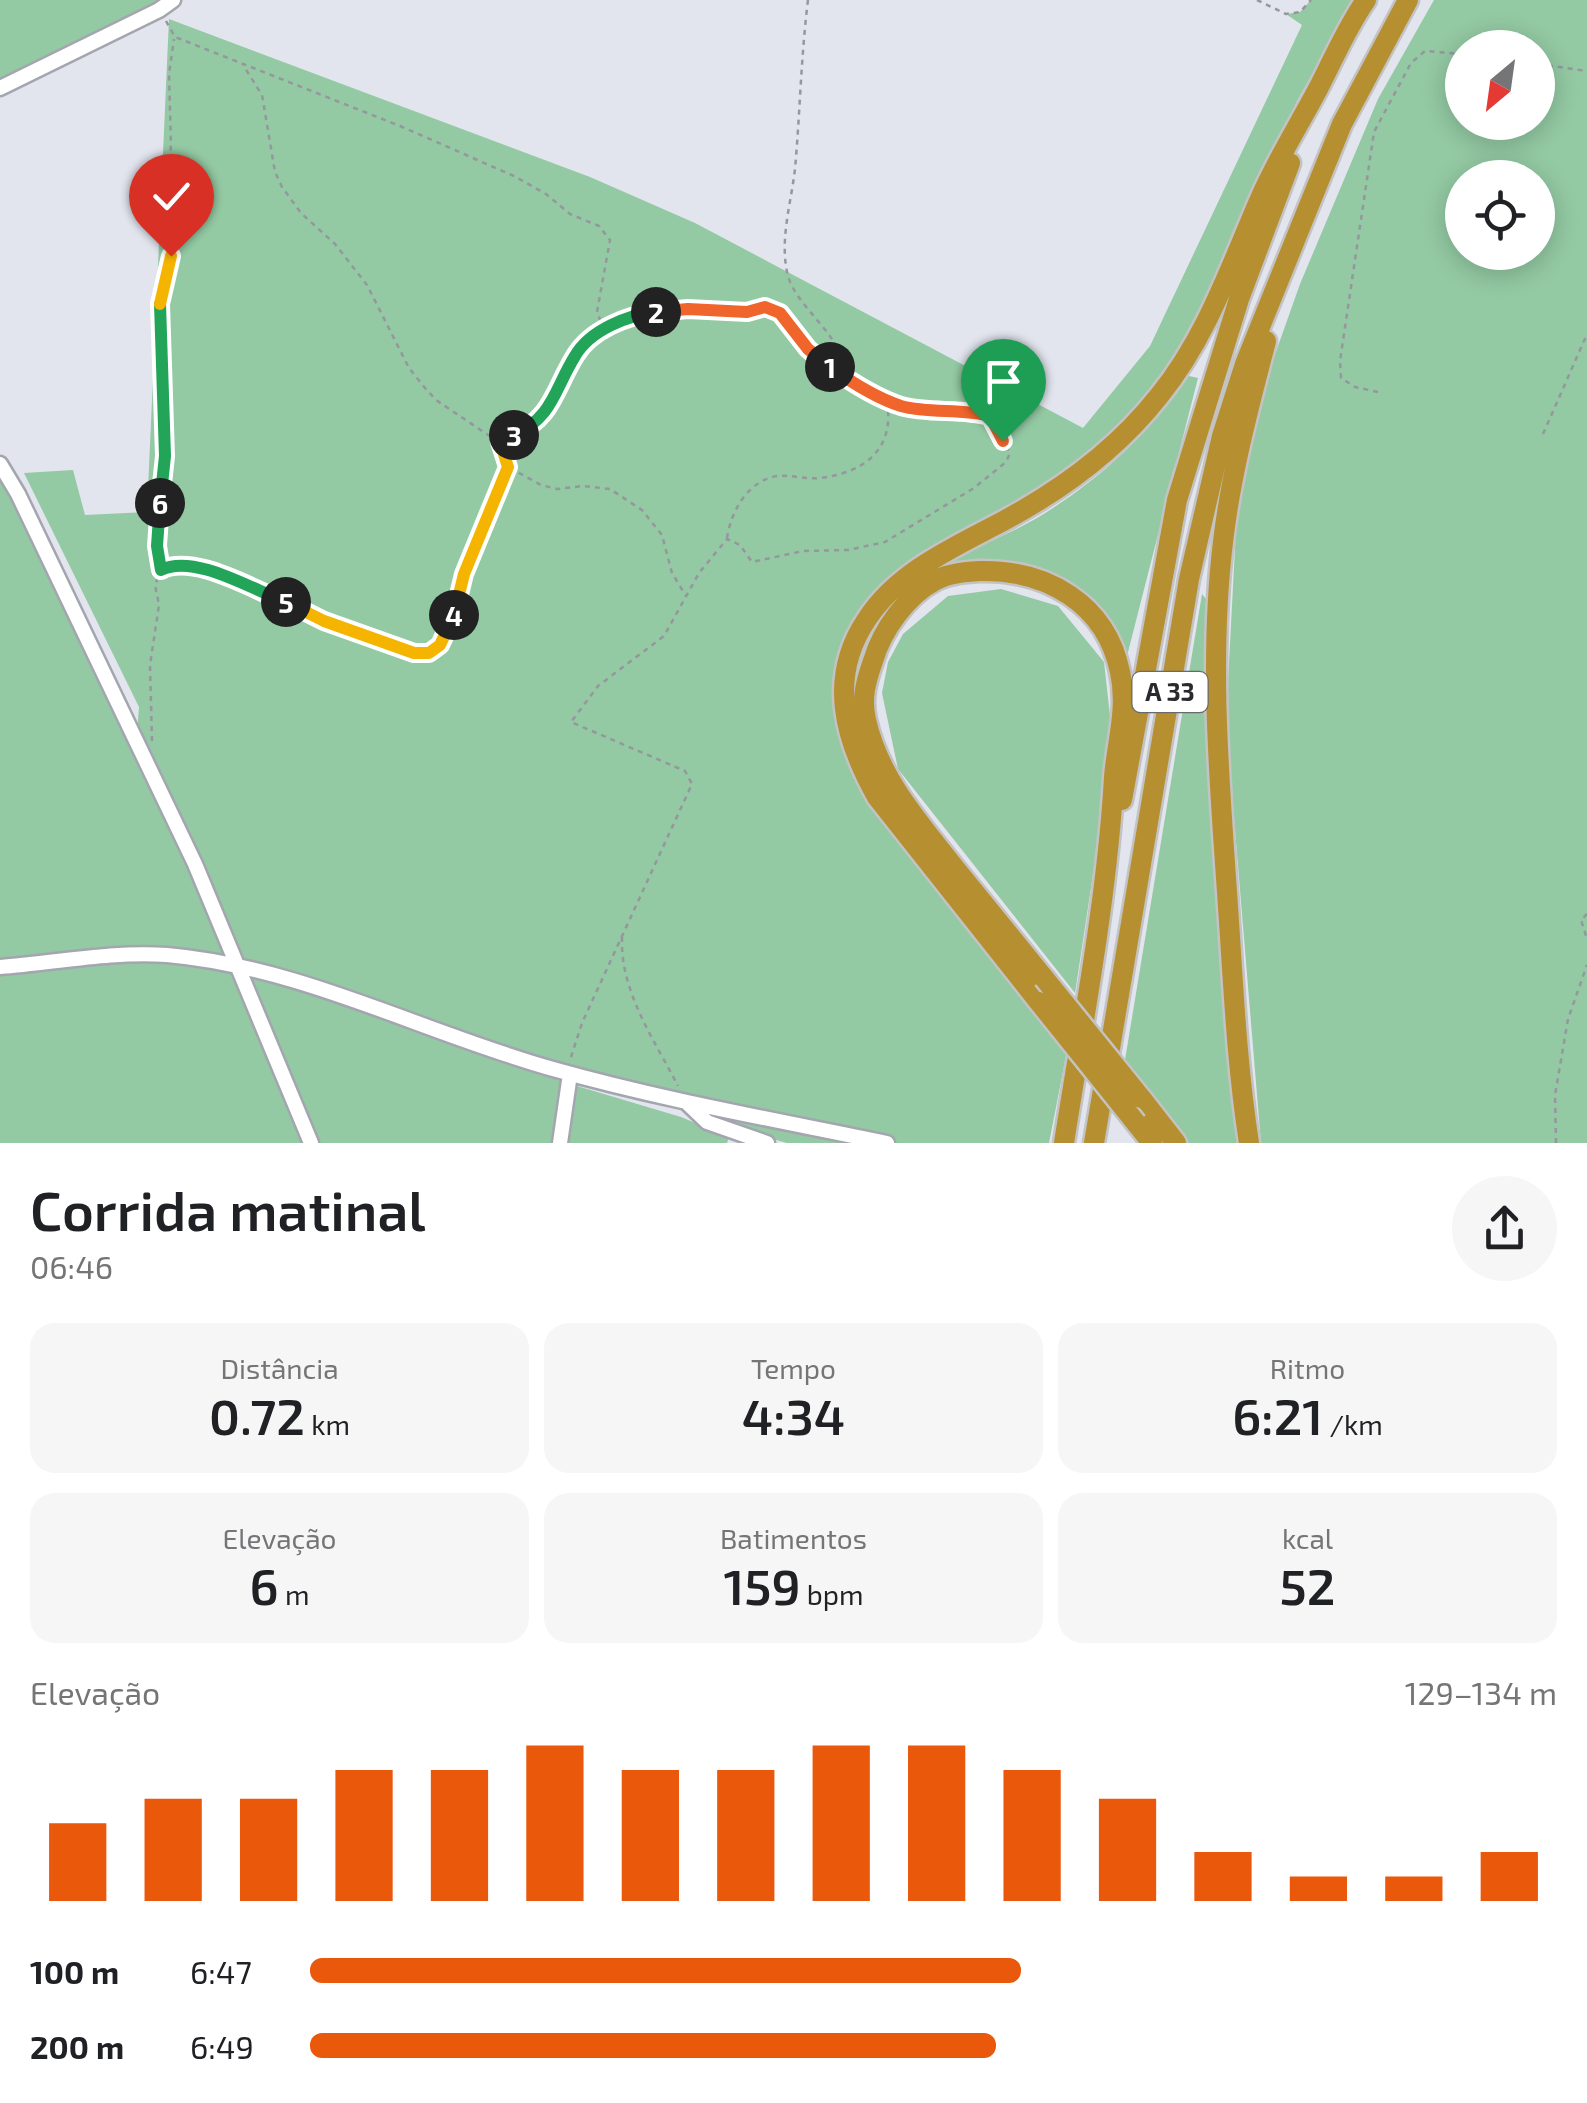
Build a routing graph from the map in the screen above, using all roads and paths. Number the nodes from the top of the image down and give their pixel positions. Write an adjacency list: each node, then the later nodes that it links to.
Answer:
1 (173, 0): 7 (street)
2 (808, 0): 18 (path)
3 (1257, 0): 4 (path)
4 (1311, 0)
5 (1366, 0): 14 (highway, A 33)
6 (1408, 0): 15 (highway, A 33)
7 (160, 10): 8 (path); 13 (street)
8 (174, 37): 10 (path); 26 (path)
9 (1445, 53): 19 (path)
10 (243, 64): 16 (path); 22 (path)
11 (1555, 66): 12 (path)
12 (1587, 71)
13 (0, 88)
14 (1317, 90): 29 (highway, A 33); 44 (highway, bridge)
15 (1290, 252): 43 (highway, A 33); 46 (highway)
16 (604, 329): 18 (path); 22 (path)
17 (1587, 334): 21 (path)
18 (842, 375): 20 (path)
19 (1378, 392)
20 (886, 399): 25 (path); 25 (path)
21 (1543, 434)
22 (500, 442): 24 (path)
23 (0, 464): 28 (street)
24 (508, 467): 26 (path); 27 (path)
25 (726, 539): 27 (path)
26 (161, 570): 28 (path)
27 (686, 596): 31 (path)
28 (149, 768): 34 (street)
29 (1112, 835): 42 (highway, A 33); 45 (highway, bridge)
30 (1587, 914): 32 (path)
31 (622, 936): 36 (path); 37 (path)
32 (1587, 939)
33 (1587, 965): 47 (path)
34 (239, 966): 35 (street); 36 (street); 38 (street)
35 (0, 967)
36 (570, 1074): 37 (street); 39 (street)
37 (686, 1102): 40 (street); 41 (street)
38 (311, 1143)
39 (560, 1143)
40 (767, 1143)
41 (887, 1143)
42 (1064, 1143)
43 (1094, 1143)
44 (1152, 1143)
45 (1176, 1143)
46 (1249, 1143)
47 (1556, 1143)

